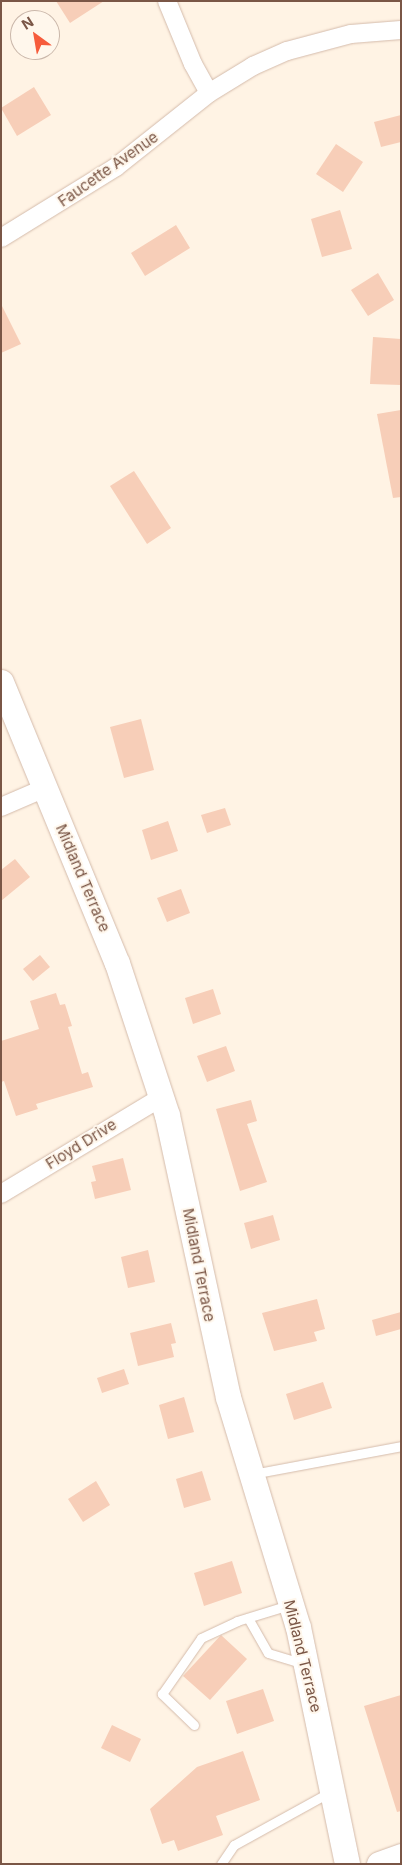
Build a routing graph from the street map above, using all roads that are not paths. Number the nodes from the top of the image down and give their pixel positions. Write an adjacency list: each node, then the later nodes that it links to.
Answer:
1 (168, 1): 3 (street)
2 (401, 30): 3 (street)
3 (209, 93): 4 (street, Faucette Avenue)
4 (1, 238)
5 (1, 682): 6 (street, Midland Terrace)
6 (45, 788): 7 (street); 8 (street, Midland Terrace)
7 (1, 808)
8 (162, 1097): 9 (street, Floyd Drive); 11 (street, Midland Terrace)
9 (1, 1194)
10 (401, 1446): 11 (lane)
11 (252, 1474): 12 (street, Midland Terrace)
12 (292, 1605): 13 (lane); 14 (street, Midland Terrace)
13 (248, 1618): 14 (lane); 15 (lane)
14 (307, 1665): 16 (street, Midland Terrace)
15 (194, 1725)
16 (330, 1792): 18 (lane); 19 (street, Midland Terrace)
17 (401, 1856): 20 (street)
18 (221, 1864)
19 (347, 1864)
20 (379, 1864)

